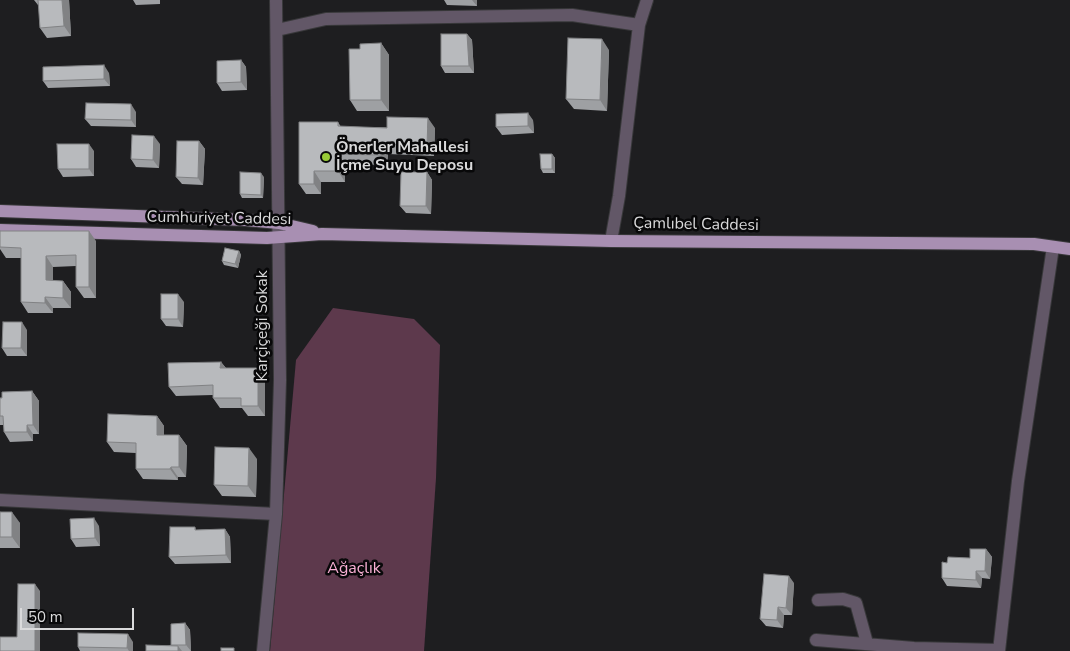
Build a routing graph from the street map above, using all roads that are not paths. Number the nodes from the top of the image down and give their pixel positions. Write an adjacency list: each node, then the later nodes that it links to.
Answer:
1 (276, 0): 4 (street, Karçiçeği Sokak)
2 (647, 0): 3 (street)
3 (639, 25): 4 (street); 10 (street)
4 (277, 30): 6 (street, Karçiçeği Sokak)
5 (0, 211): 6 (main road, Cumhuriyet Caddesi)
6 (279, 223): 8 (main road, Cumhuriyet Caddesi); 9 (street, Karçiçeği Sokak)
7 (0, 230): 9 (main road, Cumhuriyet Caddesi)
8 (322, 234): 9 (main road, Cumhuriyet Caddesi); 10 (main road, Çamlıbel Caddesi)
9 (279, 238): 14 (street, Karçiçeği Sokak)
10 (611, 241): 11 (main road, Çamlıbel Caddesi)
11 (1053, 247): 12 (main road, Çamlıbel Caddesi); 19 (street)
12 (1070, 249)
13 (0, 500): 14 (street)
14 (276, 514): 20 (street, Karçiçeği Sokak)
15 (818, 600): 17 (street)
16 (816, 640): 18 (street)
17 (867, 643): 18 (street); 19 (street)
18 (850, 646)
19 (999, 650)
20 (263, 651)

